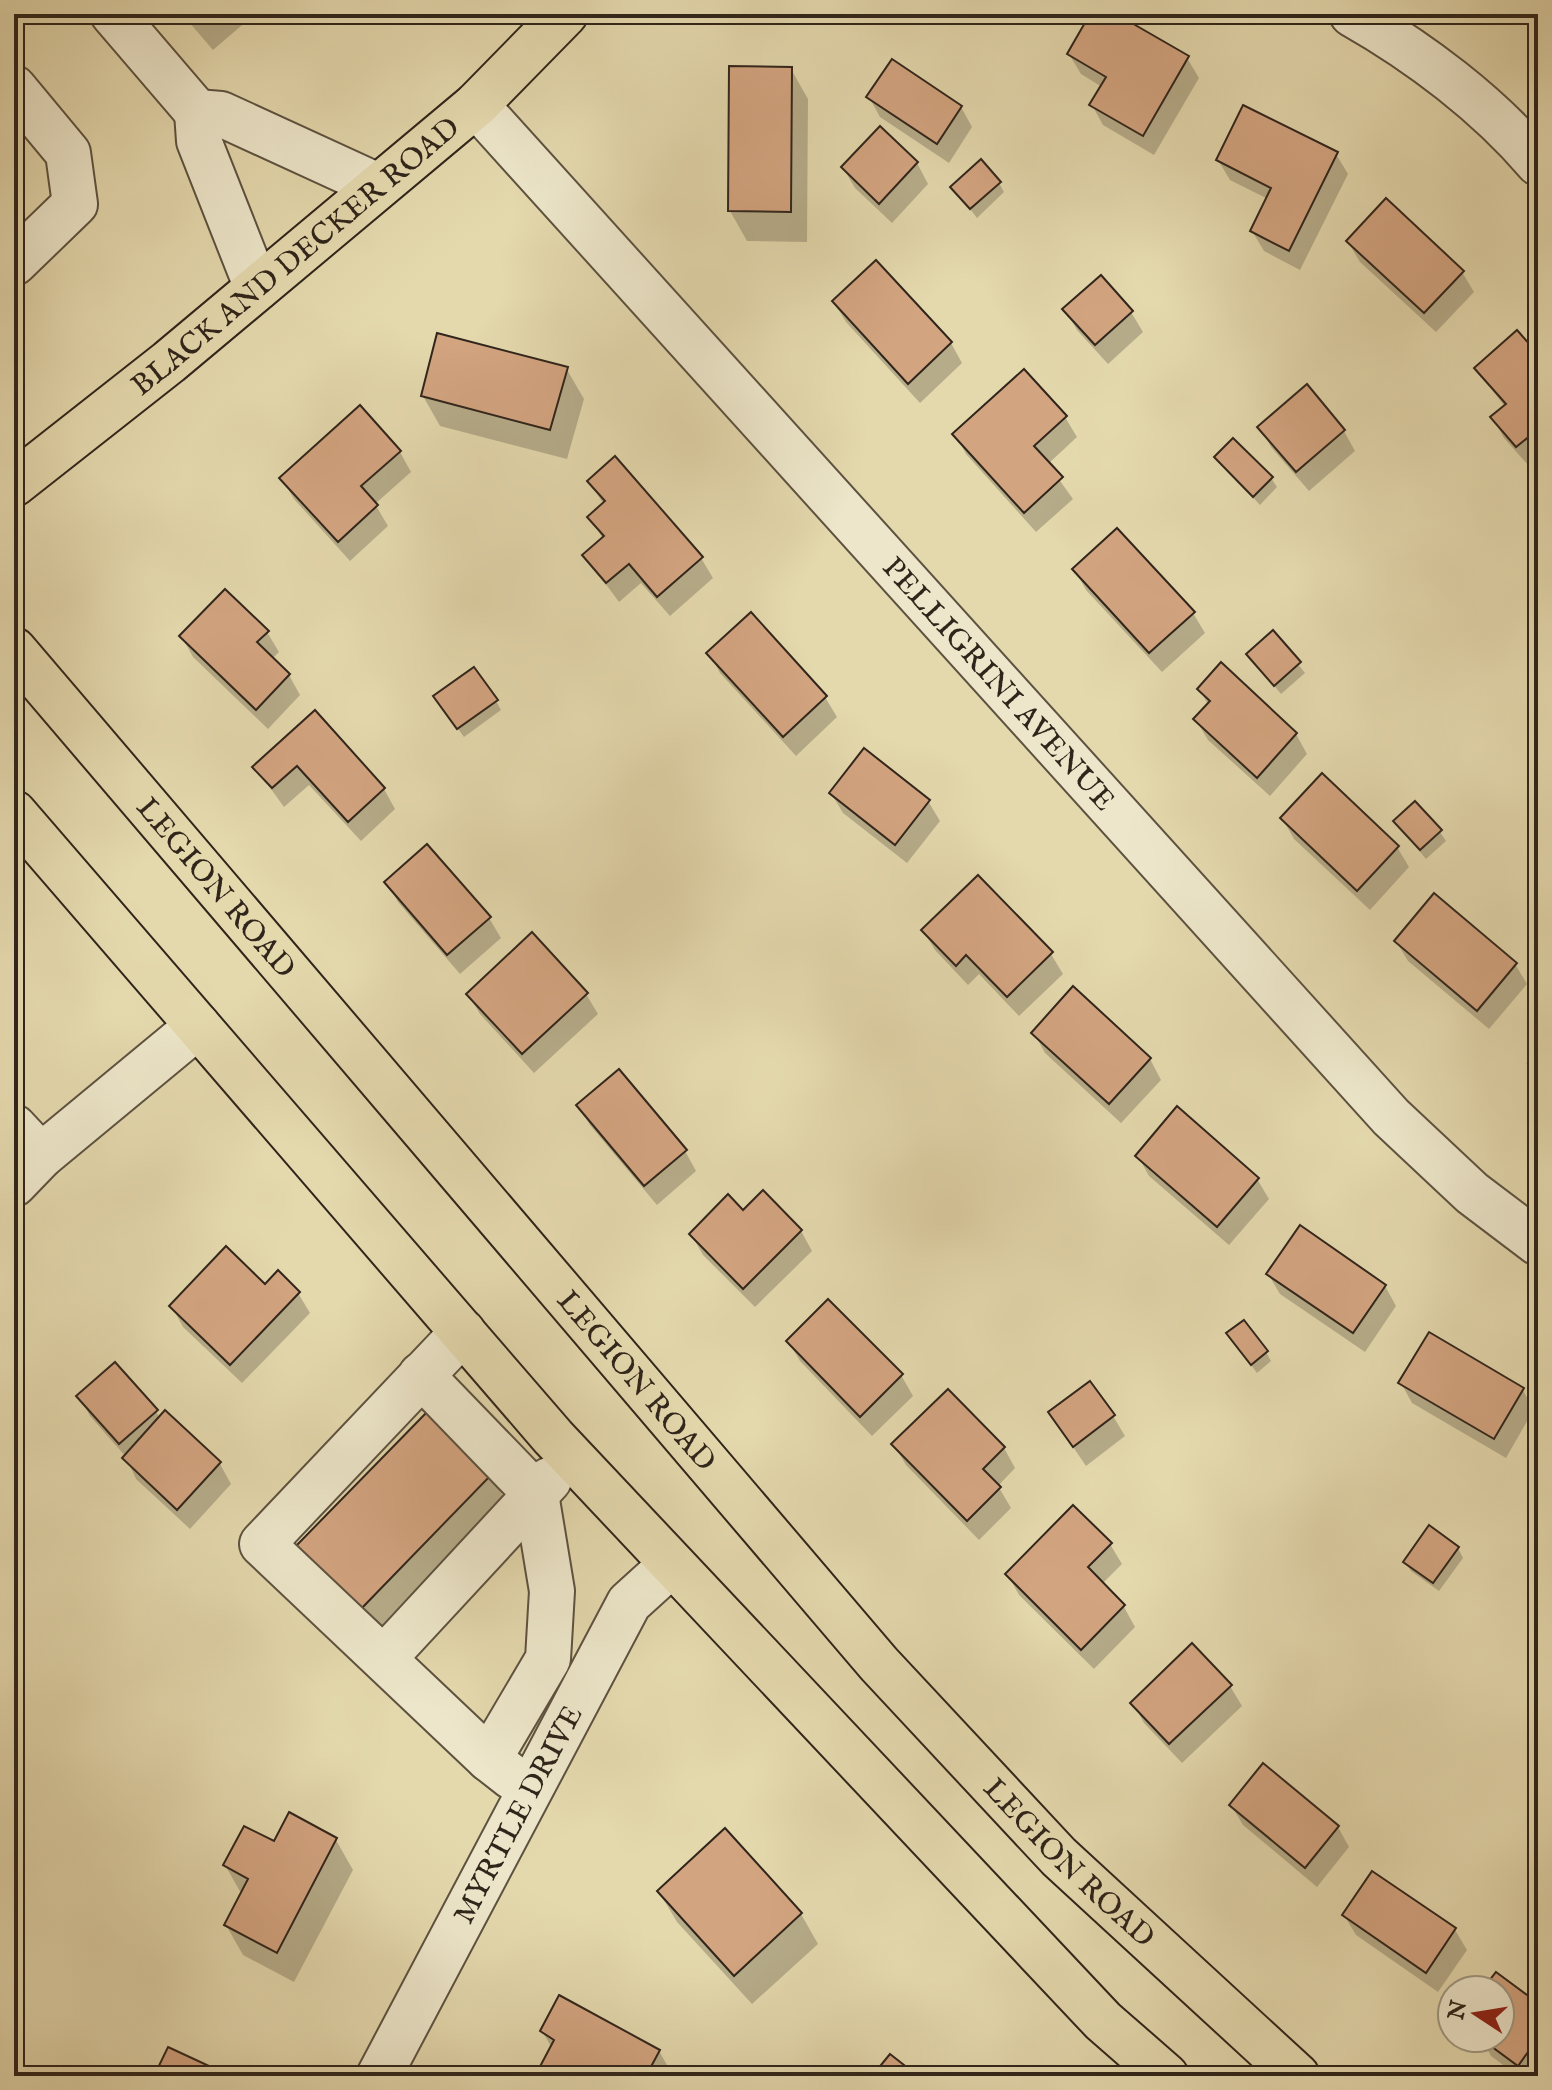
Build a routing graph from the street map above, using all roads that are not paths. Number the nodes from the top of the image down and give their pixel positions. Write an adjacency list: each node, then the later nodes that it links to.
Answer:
1 (113, 14): 6 (street)
2 (565, 14): 5 (main road, BLACK AND DECKER ROAD)
3 (1352, 14): 7 (street)
4 (14, 88): 9 (street)
5 (476, 105): 8 (main road, BLACK AND DECKER ROAD); 16 (street, PELLIGRINI AVENUE)
6 (197, 112): 8 (street); 10 (street)
7 (1538, 163)
8 (378, 186): 10 (main road, BLACK AND DECKER ROAD)
9 (14, 263)
10 (257, 288): 11 (main road, BLACK AND DECKER ROAD)
11 (14, 484)
12 (14, 650): 29 (main road, LEGION ROAD)
13 (14, 813): 14 (main road)
14 (198, 1026): 15 (street); 17 (main road)
15 (23, 1156)
16 (1538, 1243)
17 (463, 1332): 18 (street); 19 (main road)
18 (421, 1375): 20 (street); 22 (street)
19 (571, 1456): 20 (street); 21 (main road)
20 (536, 1494): 22 (street); 23 (street)
21 (672, 1564): 24 (street, MYRTLE DRIVE); 28 (main road)
22 (385, 1657): 25 (street)
23 (548, 1659): 24 (street); 25 (street)
24 (587, 1682): 26 (street, MYRTLE DRIVE)
25 (489, 1759): 26 (street)
26 (528, 1790): 27 (street, MYRTLE DRIVE)
27 (379, 2076)
28 (1166, 2076)
29 (1297, 2076)

